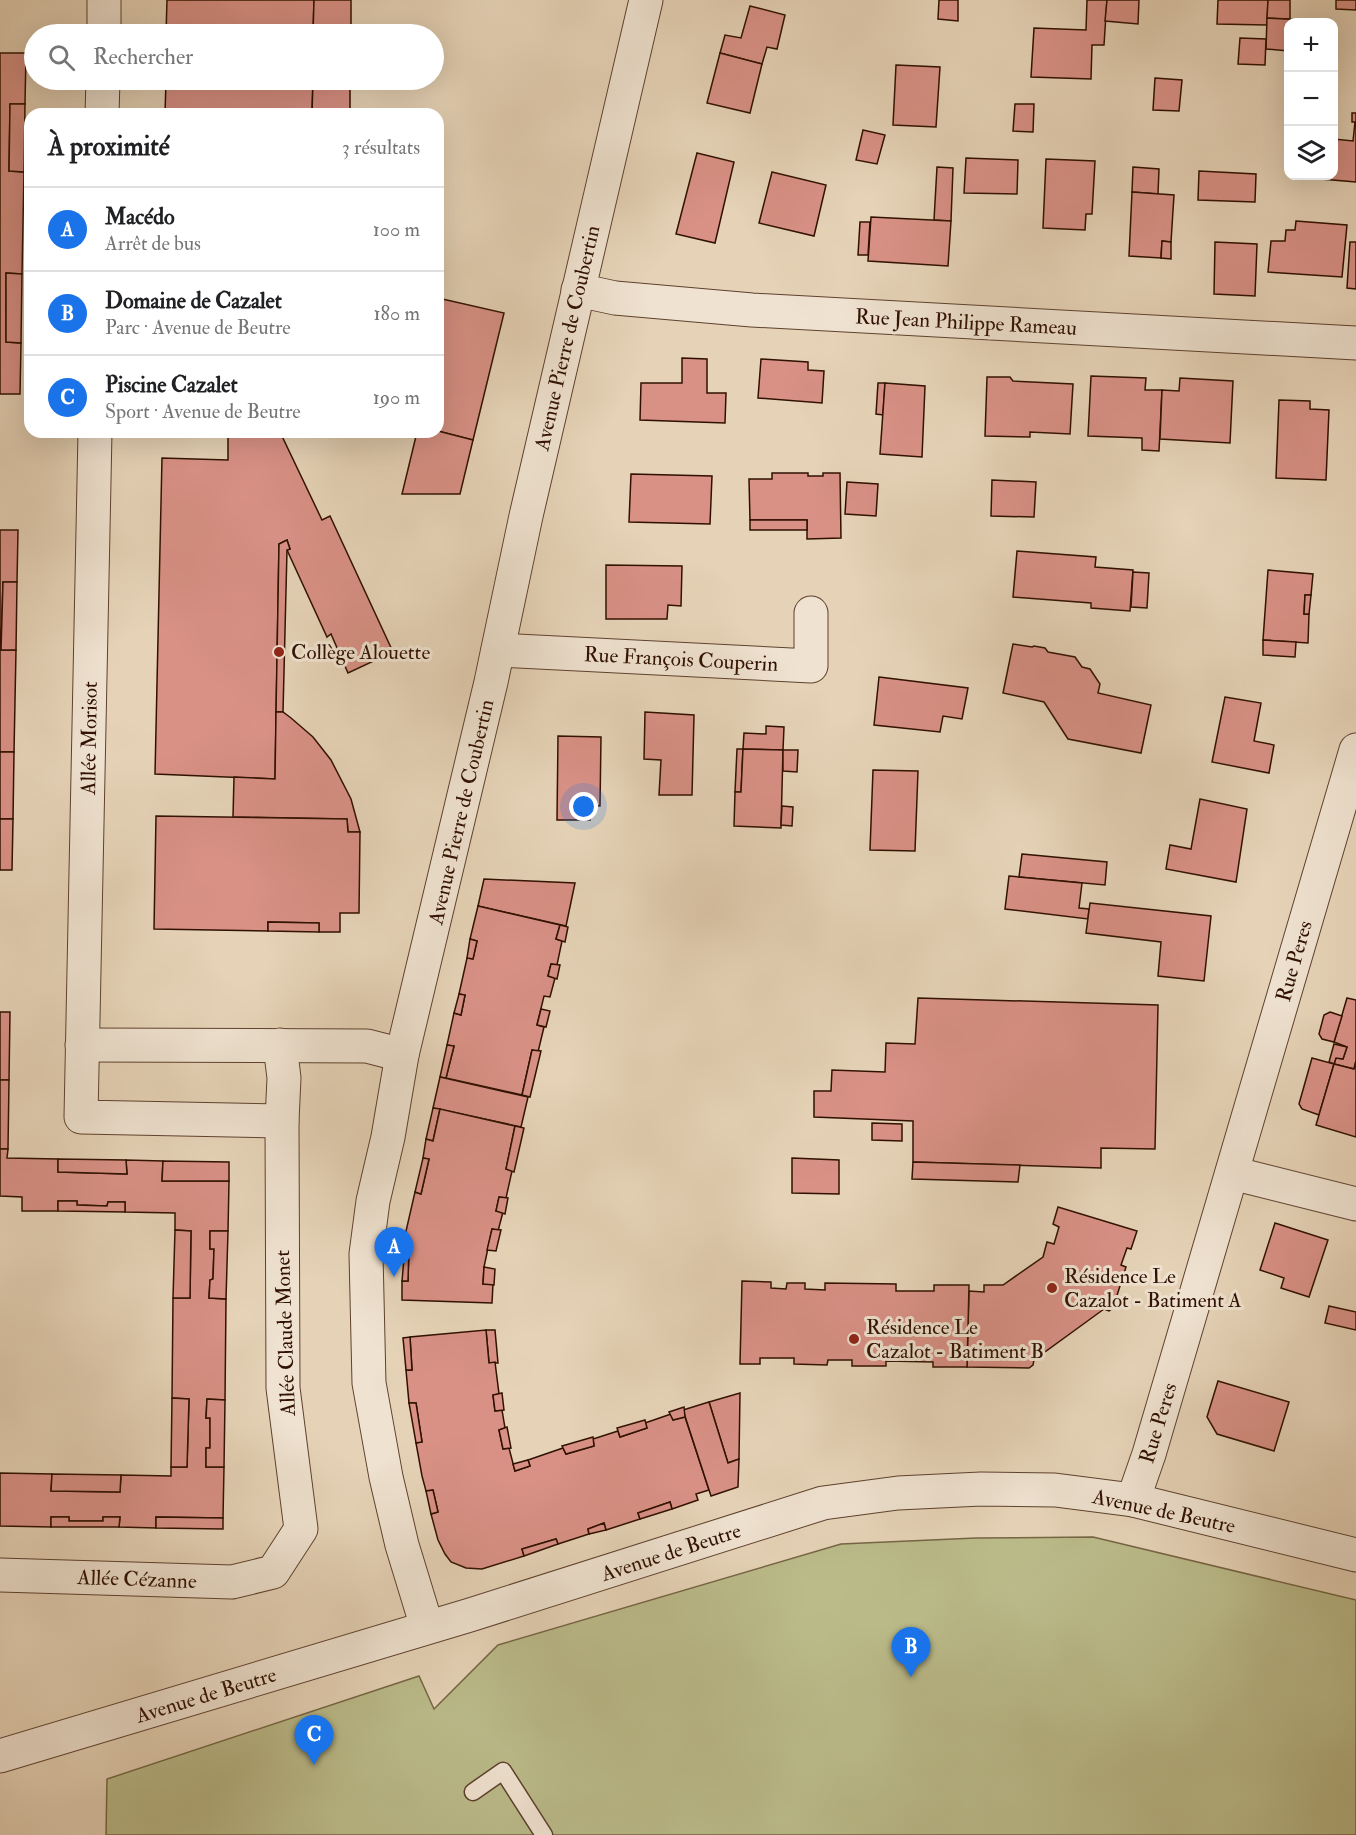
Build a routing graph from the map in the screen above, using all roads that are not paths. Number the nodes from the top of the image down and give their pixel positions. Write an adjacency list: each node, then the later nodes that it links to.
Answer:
1 (105, 0): 3 (street)
2 (646, 0): 6 (street, Avenue Pierre de Coubertin)
3 (104, 24)
4 (103, 90): 5 (street)
5 (102, 108)
6 (578, 290): 7 (street, Rue Jean Philippe Rameau); 10 (street, Avenue Pierre de Coubertin)
7 (1356, 343)
8 (95, 438): 12 (street, Allée Morisot)
9 (811, 613): 10 (street, Rue François Couperin)
10 (498, 650): 14 (street, Avenue Pierre de Coubertin)
11 (1356, 750): 16 (street, Rue Peres)
12 (82, 1045): 13 (street); 15 (street, Allée Morisot)
13 (280, 1045): 14 (street); 15 (street, Allée Claude Monet)
14 (402, 1055): 22 (street, Avenue Pierre de Coubertin)
15 (282, 1121): 20 (street, Allée Claude Monet)
16 (1232, 1173): 17 (street); 18 (street, Rue Peres)
17 (1356, 1204)
18 (1133, 1500): 19 (street, Avenue de Beutre); 22 (street, Avenue de Beutre)
19 (1356, 1555)
20 (273, 1572): 21 (street, Allée Cézanne)
21 (0, 1575)
22 (427, 1628): 23 (street, Avenue de Beutre)
23 (0, 1756)
24 (473, 1792): 25 (lane)
25 (544, 1835)

